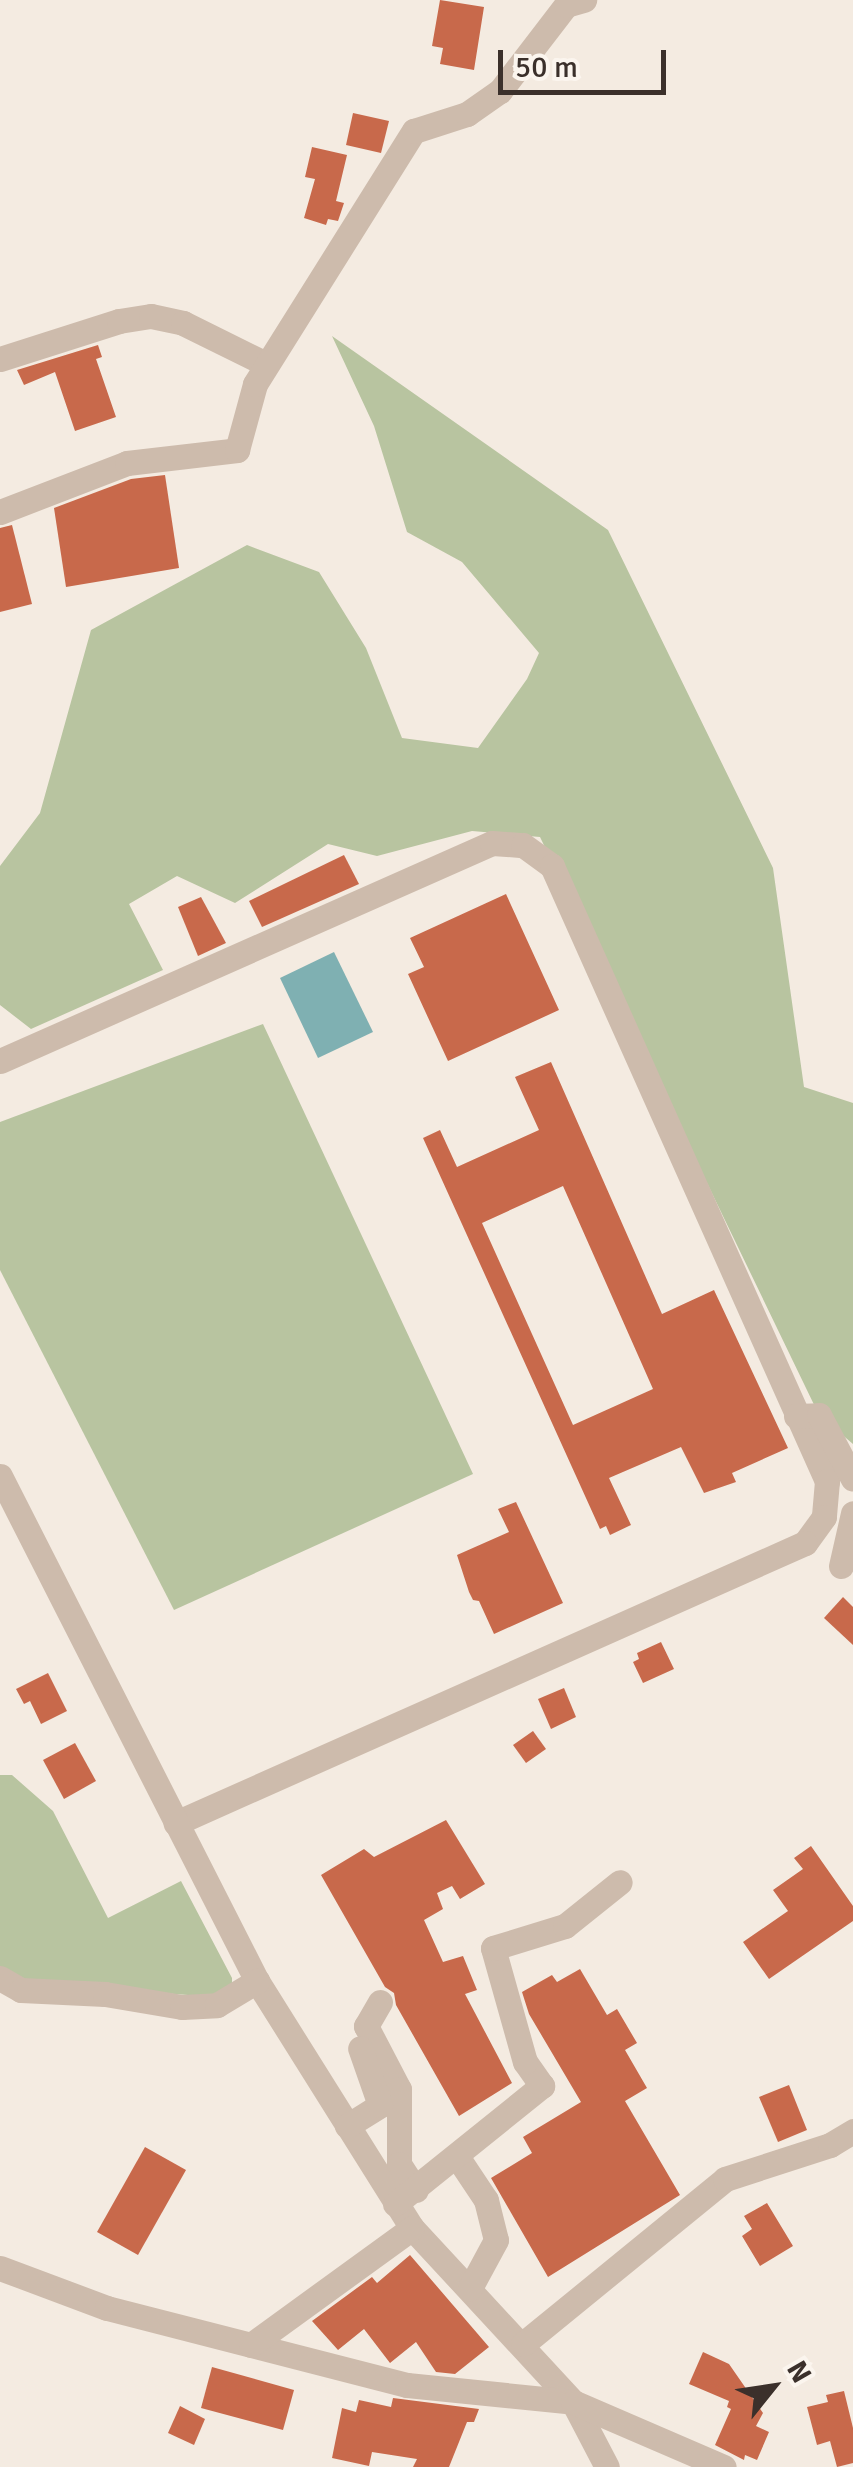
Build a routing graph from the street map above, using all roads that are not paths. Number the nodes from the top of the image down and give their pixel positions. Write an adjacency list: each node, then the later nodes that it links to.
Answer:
1 (564, 2): 3 (street)
2 (0, 359): 3 (street)
3 (266, 364): 4 (street)
4 (0, 512)
5 (0, 1060): 6 (street)
6 (796, 1416): 8 (street); 11 (street)
7 (0, 1476): 11 (street)
8 (853, 1479)
9 (853, 1513): 10 (street)
10 (841, 1566)
11 (176, 1822): 14 (street)
12 (620, 1882): 19 (street)
13 (0, 1978): 14 (street)
14 (257, 1981): 17 (street)
15 (380, 2002): 20 (street)
16 (353, 2034): 17 (street)
17 (347, 2126): 20 (street)
18 (853, 2130): 25 (street)
19 (458, 2158): 20 (street); 23 (street)
20 (406, 2197): 21 (street)
21 (412, 2228): 23 (street); 24 (street)
22 (0, 2268): 24 (street)
23 (470, 2288): 25 (street)
24 (252, 2344): 26 (street)
25 (523, 2344): 26 (street)
26 (573, 2402): 27 (street); 28 (street)
27 (606, 2467)
28 (724, 2467)

